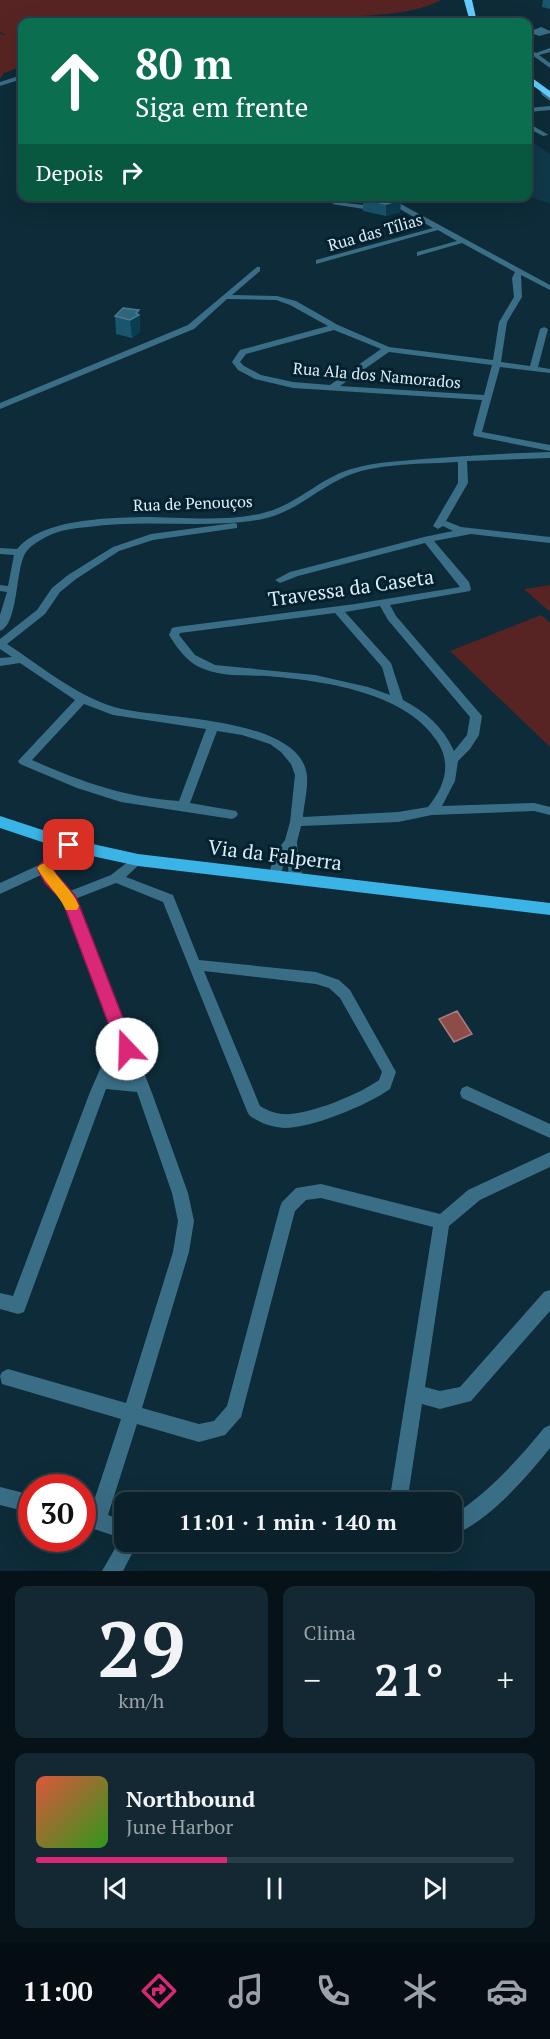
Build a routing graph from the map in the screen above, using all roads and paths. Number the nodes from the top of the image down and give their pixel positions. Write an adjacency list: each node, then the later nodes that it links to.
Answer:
1 (468, 0): 3 (highway)
2 (476, 0): 4 (highway)
3 (473, 18)
4 (481, 18)
5 (550, 50): 7 (street)
6 (532, 53): 7 (street)
7 (535, 55): 8 (street)
8 (550, 66)
9 (532, 76): 13 (highway)
10 (18, 78): 12 (street)
11 (532, 81): 13 (highway)
12 (0, 84)
13 (547, 91)
14 (549, 107): 15 (street)
15 (532, 109)
16 (532, 127): 17 (street)
17 (545, 135)
18 (377, 201): 20 (street)
19 (389, 201): 21 (street)
20 (335, 204)
21 (439, 228): 22 (street); 24 (street, Rua das Tílias)
22 (463, 242): 23 (street); 26 (street)
23 (420, 254)
24 (319, 262)
25 (257, 269): 28 (street)
26 (518, 276): 27 (street); 32 (street)
27 (550, 288)
28 (225, 297): 29 (street); 37 (street)
29 (335, 327): 31 (street); 35 (street, Rua Ala dos Namorados)
30 (544, 329): 33 (street)
31 (387, 349): 32 (street); 35 (street)
32 (496, 363): 33 (street); 36 (street)
33 (534, 369): 34 (street)
34 (550, 371)
35 (332, 388): 36 (street, Rua Ala dos Namorados)
36 (485, 398): 38 (street)
37 (0, 406)
38 (550, 448)
39 (550, 455): 40 (street, Rua de Penouços)
40 (462, 458): 41 (street, Rua de Penouços); 42 (street)
41 (248, 519): 47 (street, Rua de Penouços); 54 (street)
42 (441, 522): 43 (street); 44 (street)
43 (474, 531): 44 (street); 45 (street)
44 (428, 539): 48 (street); 51 (street, Travessa da Caseta)
45 (550, 540)
46 (0, 551): 47 (street)
47 (19, 552): 50 (street)
48 (280, 580)
49 (0, 588): 50 (street)
50 (12, 590): 53 (street)
51 (383, 602): 52 (street, Travessa da Caseta); 60 (street)
52 (337, 609): 58 (street); 58 (street, Travessa da Caseta)
53 (0, 628)
54 (0, 644): 55 (street)
55 (21, 659): 56 (street); 57 (street)
56 (0, 662)
57 (82, 699): 59 (street); 61 (street)
58 (397, 700): 60 (street)
59 (213, 727): 61 (street); 66 (street)
60 (452, 760): 62 (street)
61 (183, 806): 64 (street)
62 (432, 811): 63 (street); 66 (street)
63 (550, 811)
64 (232, 814)
65 (0, 822): 68 (main road, Via da Falperra)
66 (296, 822): 67 (street)
67 (291, 842): 71 (street); 73 (street)
68 (69, 845): 69 (main road, Via da Falperra); 70 (street)
69 (138, 860): 71 (main road, Via da Falperra); 72 (street)
70 (44, 868): 74 (street); 75 (street)
71 (274, 876): 73 (main road, Via da Falperra)
72 (116, 878): 75 (street); 77 (street)
73 (295, 879): 76 (main road, Via da Falperra)
74 (0, 889)
75 (68, 897): 78 (street)
76 (550, 909)
77 (196, 965): 77 (street)
78 (122, 1036): 79 (street); 80 (street)
79 (102, 1083): 80 (street); 86 (street)
80 (142, 1086): 89 (street)
81 (467, 1093): 82 (street)
82 (550, 1131)
83 (550, 1159): 84 (street)
84 (442, 1222): 88 (street); 89 (street)
85 (550, 1298): 88 (street)
86 (0, 1301)
87 (8, 1378): 89 (street)
88 (415, 1393): 91 (street)
89 (133, 1414): 94 (street)
90 (550, 1434): 96 (street)
91 (400, 1492)
92 (0, 1496): 93 (street)
93 (18, 1500)
94 (96, 1503)
95 (96, 1520): 97 (street)
96 (462, 1520)
97 (114, 1526)
98 (123, 1552): 99 (street)
99 (112, 1571)

